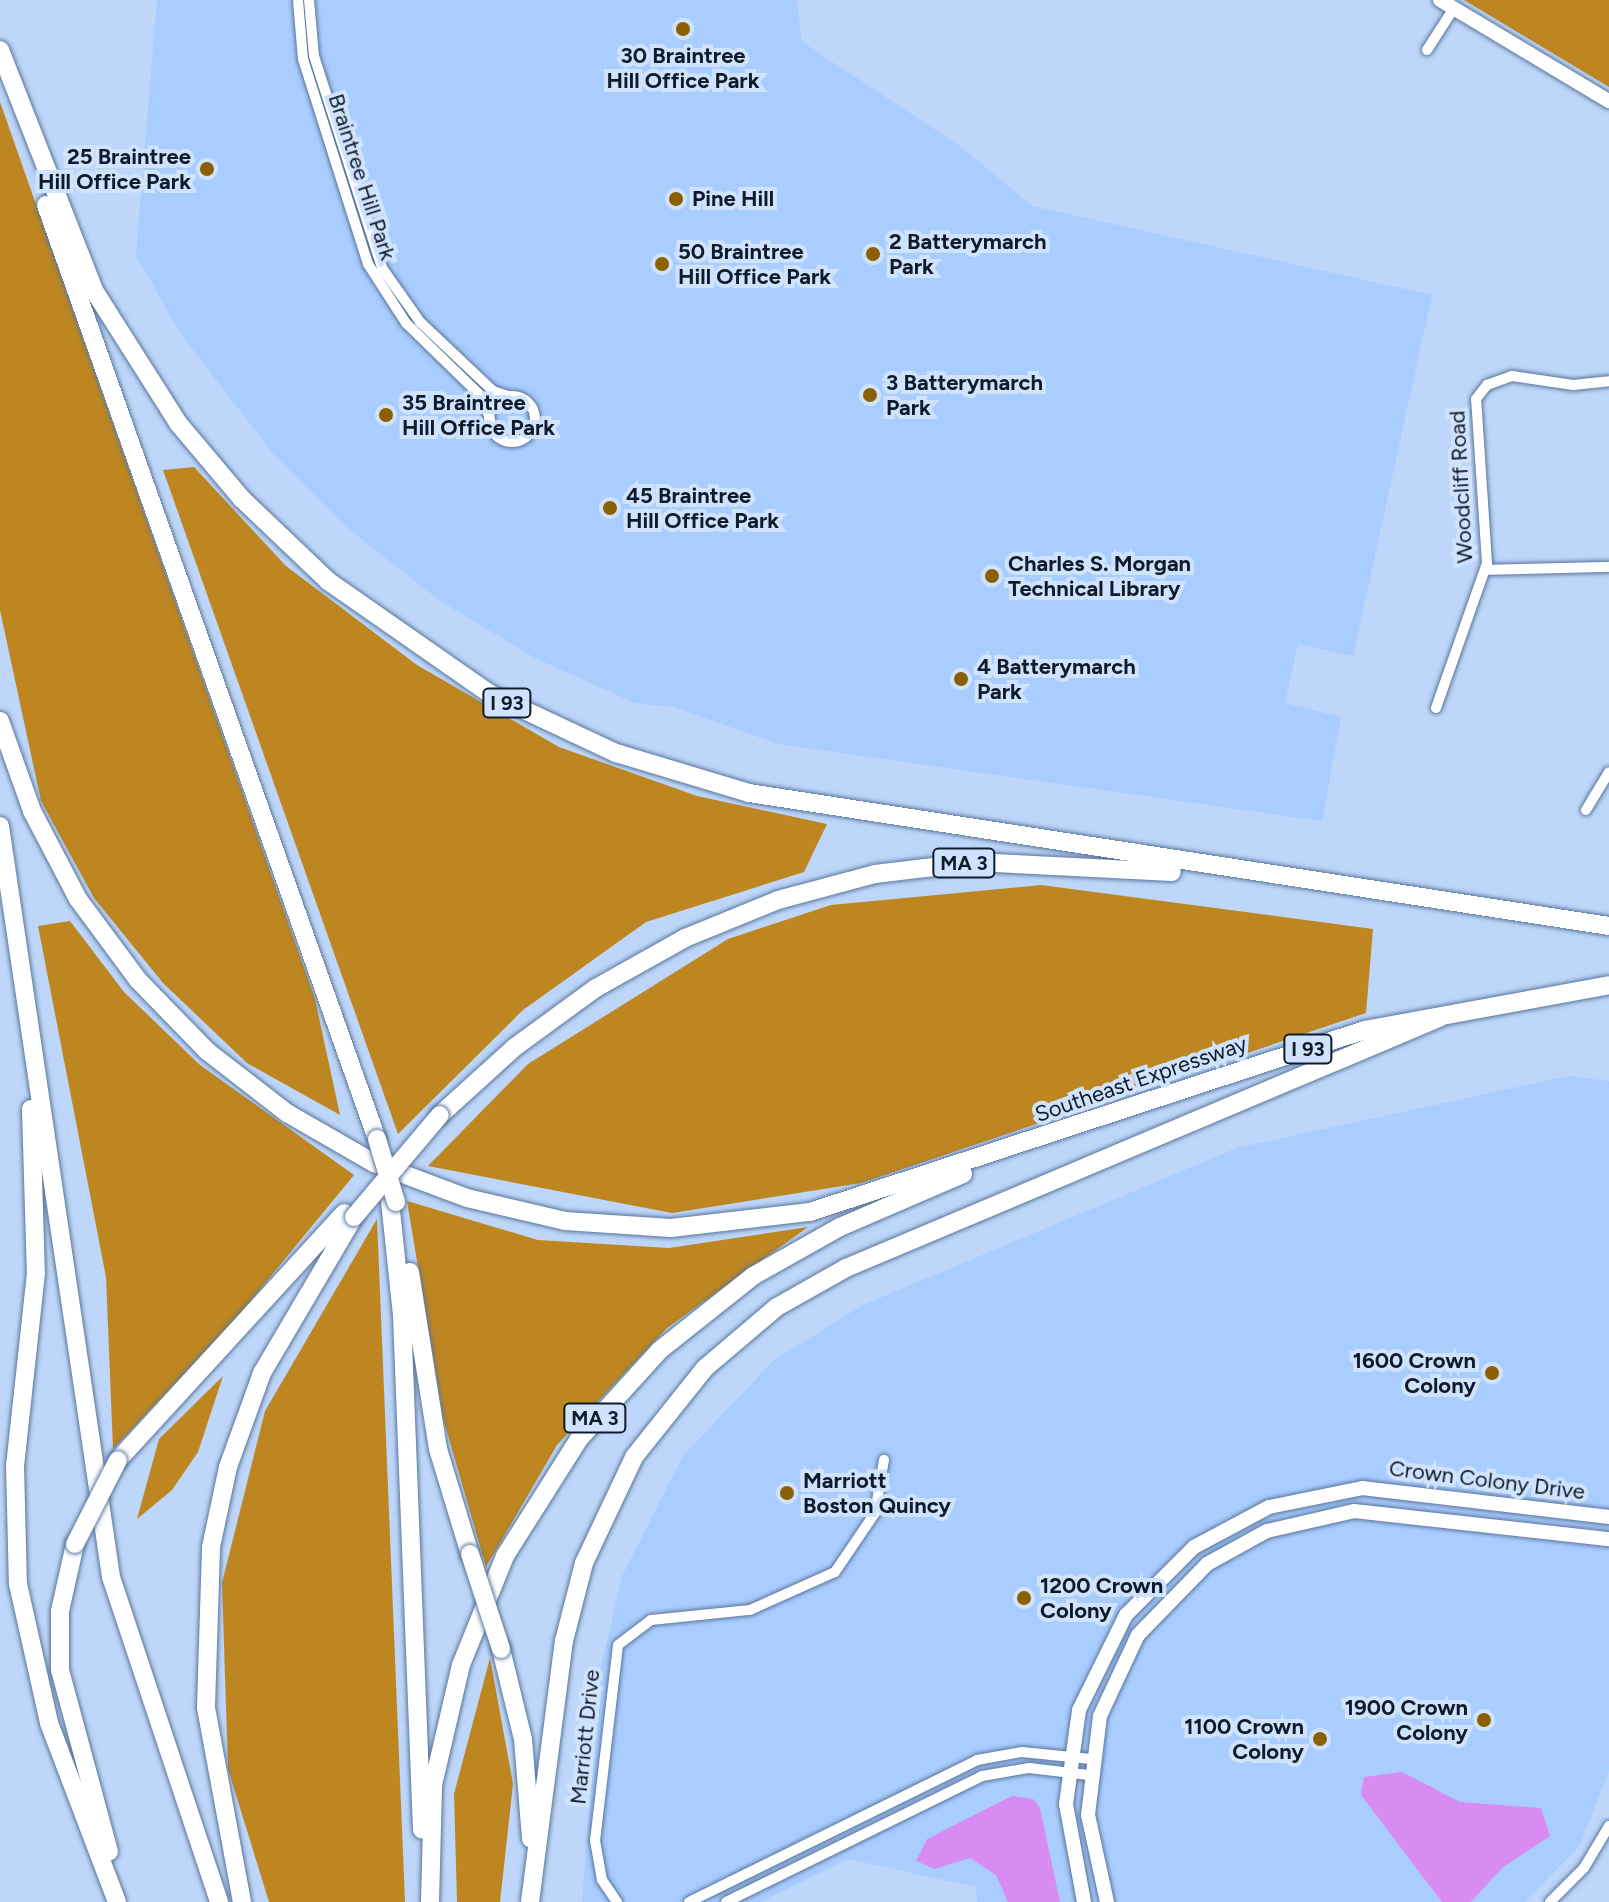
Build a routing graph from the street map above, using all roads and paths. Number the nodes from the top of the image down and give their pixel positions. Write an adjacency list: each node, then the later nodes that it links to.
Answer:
1 (298, 0): 11 (street, Braintree Hill Park)
2 (309, 0): 10 (street, Braintree Hill Park)
3 (1440, 0): 4 (street)
4 (1454, 8): 6 (street); 7 (street)
5 (0, 50): 8 (highway, I 93)
6 (1427, 50)
7 (1609, 101)
8 (21, 106): 19 (highway, I 93); 25 (highway, bridge)
9 (1609, 381): 13 (street, Woodcliff Road)
10 (512, 397): 11 (street); 11 (street, Braintree Hill Park)
11 (490, 420)
12 (1609, 567): 13 (street)
13 (1486, 570): 14 (street, Woodcliff Road)
14 (1436, 708)
15 (0, 721): 24 (highway, I 93)
16 (1609, 772): 17 (street)
17 (1586, 810)
18 (0, 826): 23 (highway)
19 (1275, 875): 20 (highway, I 93); 26 (highway, MA 3, bridge)
20 (1609, 926)
21 (1609, 985): 22 (highway, Southeast Expressway / I 93)
22 (1462, 1007): 24 (highway, Southeast Expressway / I 93); 39 (highway)
23 (32, 1042): 36 (highway); 37 (highway)
24 (1015, 1147): 35 (highway, MA 3)
25 (393, 1202): 35 (highway); 39 (highway, bridge)
26 (350, 1214): 36 (highway, bridge); 38 (highway, MA 3)
27 (884, 1460): 40 (street, Marriott Drive)
28 (1609, 1517): 30 (street, Crown Colony Drive)
29 (1609, 1539): 31 (street, Crown Colony Drive)
30 (1069, 1755): 31 (street); 32 (street, Crown Colony Drive); 41 (street)
31 (1091, 1759): 33 (street, Crown Colony Drive)
32 (1067, 1772): 33 (street); 42 (street); 43 (street, Crown Colony Drive)
33 (1089, 1775): 44 (street, Crown Colony Drive)
34 (1609, 1826): 45 (street)
35 (430, 1893)
36 (119, 1902)
37 (219, 1902)
38 (242, 1902)
39 (528, 1902)
40 (617, 1902)
41 (689, 1902)
42 (726, 1902)
43 (1084, 1902)
44 (1107, 1902)
45 (1550, 1902)

